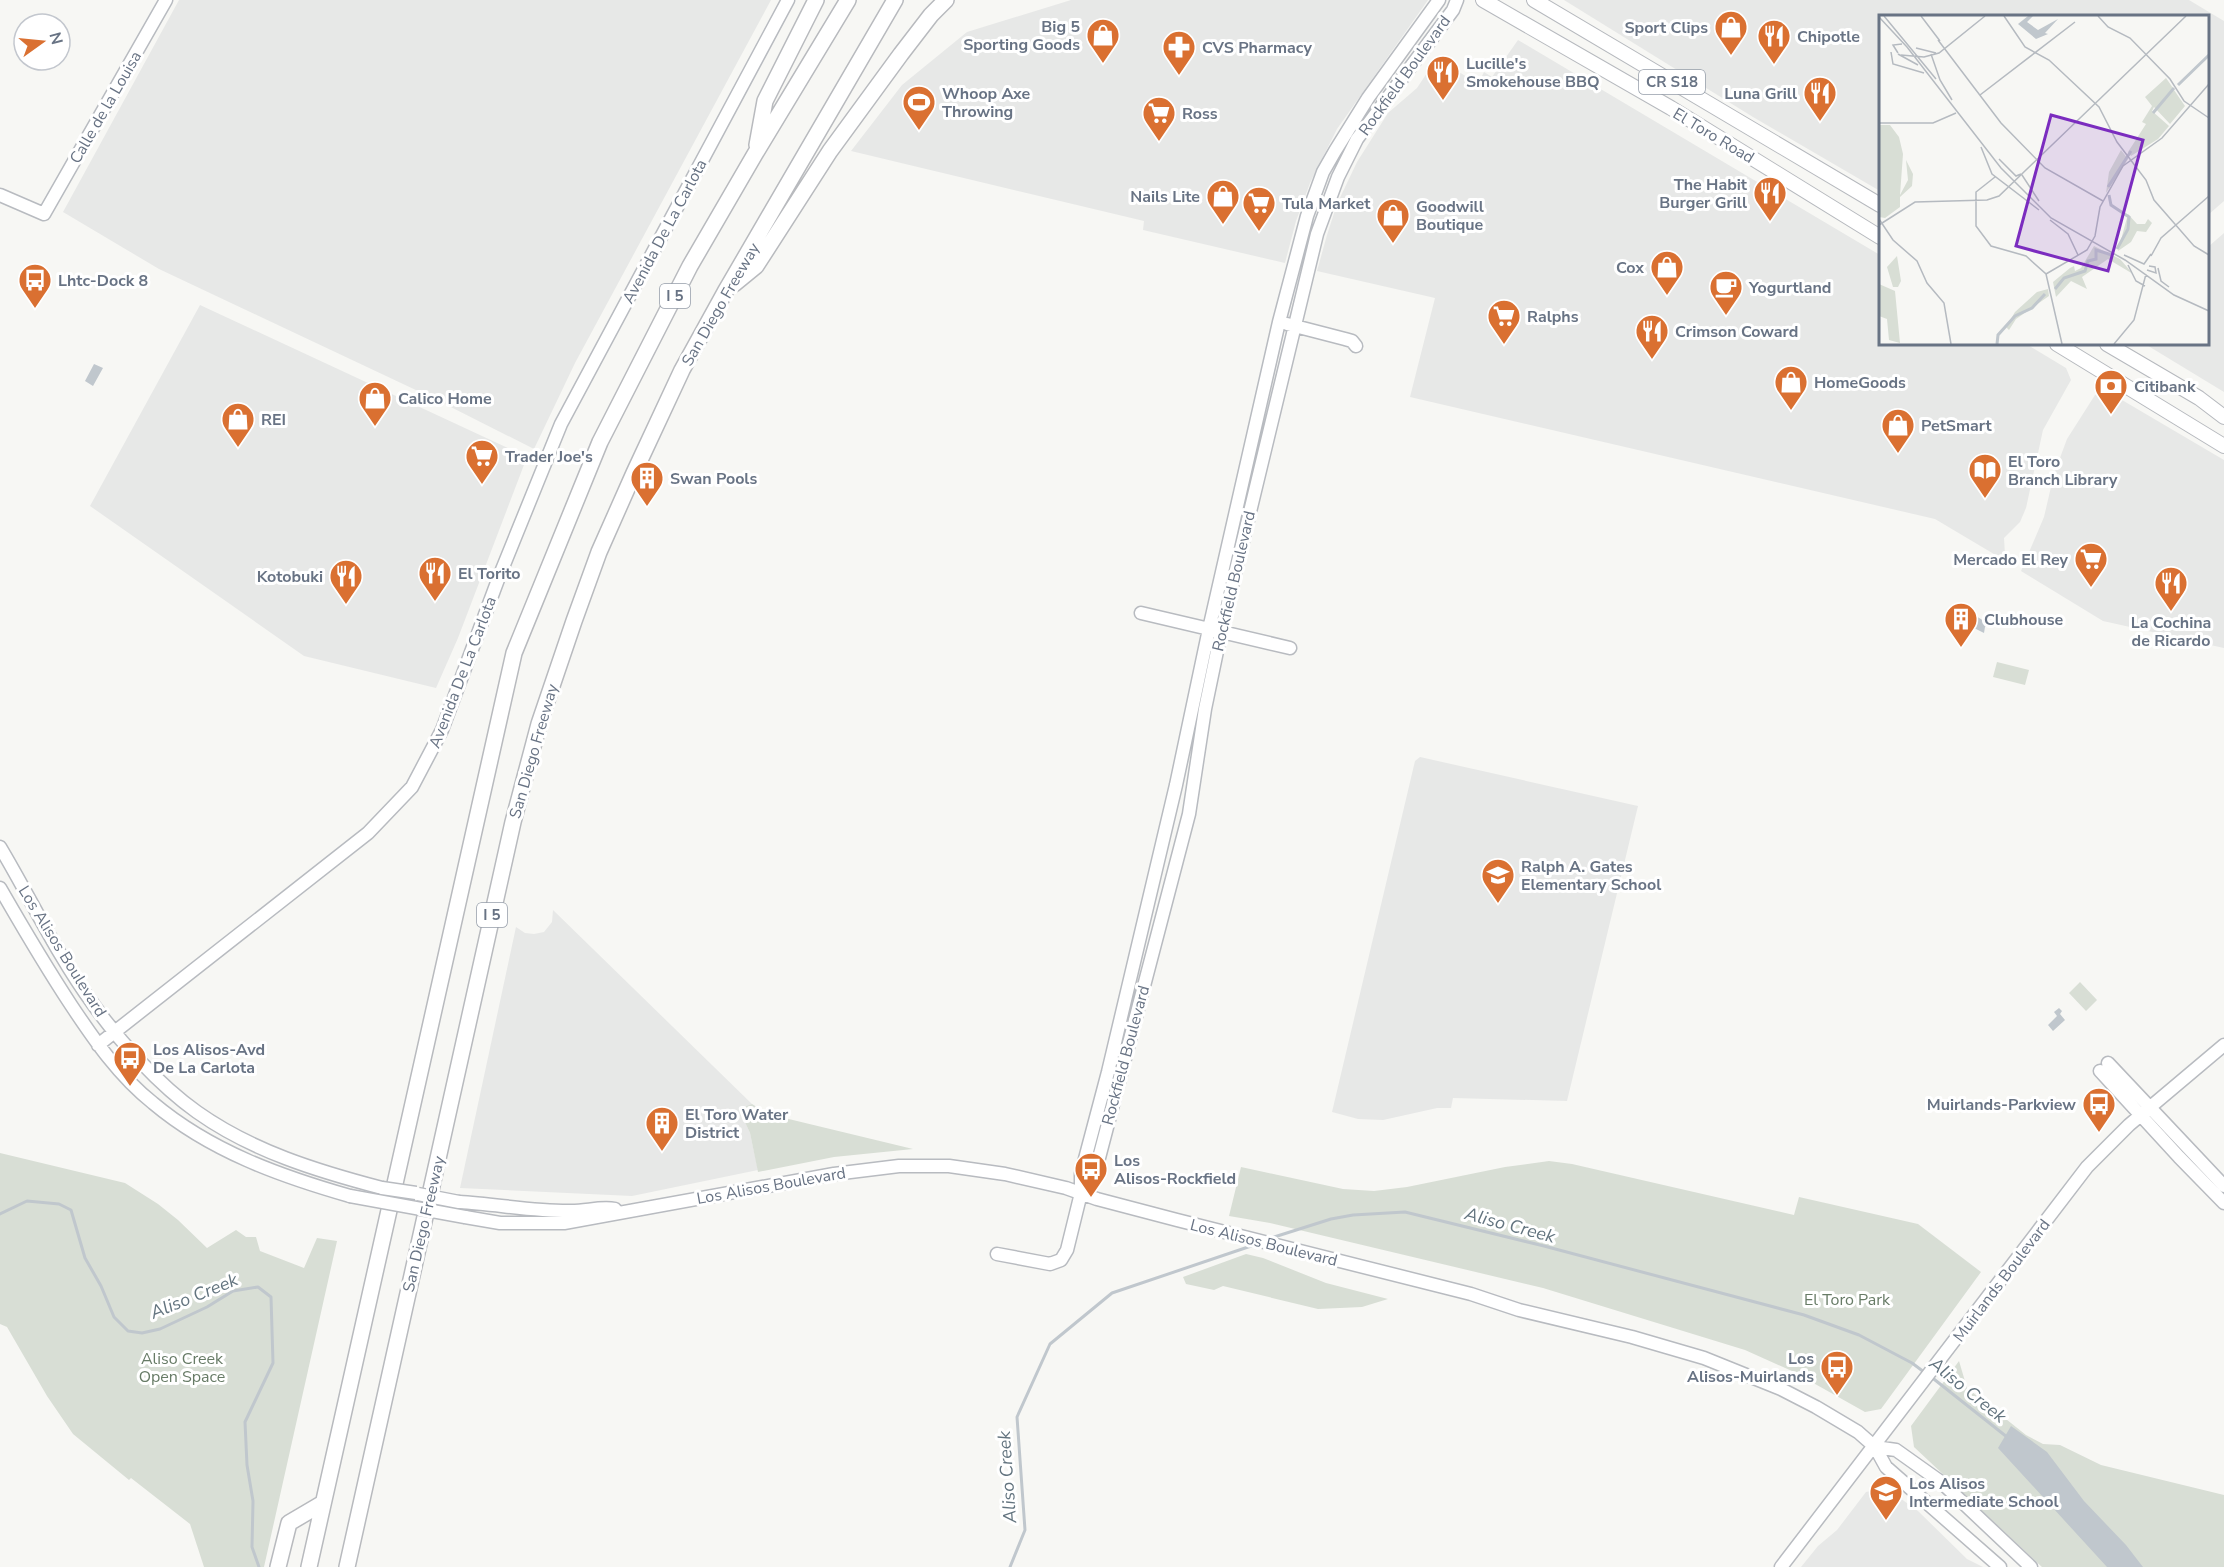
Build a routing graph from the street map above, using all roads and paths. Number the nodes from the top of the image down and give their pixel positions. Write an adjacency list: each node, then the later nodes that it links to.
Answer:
1 (166, 0): 14 (main road, Calle de la Louisa)
2 (788, 0): 32 (main road, Avenida De La Carlota)
3 (816, 0): 12 (highway)
4 (848, 0): 12 (highway, I 5)
5 (895, 0): 17 (highway, San Diego Freeway / I 5)
6 (946, 0): 17 (highway)
7 (1439, 0): 18 (main road, Rockfield Boulevard)
8 (1457, 0): 19 (main road, Rockfield Boulevard)
9 (1483, 0): 13 (main road, El Toro Road / CR S18)
10 (1534, 0): 11 (main road, El Toro Road / CR S18)
11 (1772, 141): 13 (main road); 15 (main road, El Toro Road / CR S18)
12 (755, 154): 44 (highway, I 5)
13 (1759, 162): 16 (main road, El Toro Road / CR S18)
14 (0, 195)
15 (1879, 204)
16 (1879, 236)
17 (725, 292): 47 (highway, San Diego Freeway / I 5)
18 (1279, 322): 19 (main road); 28 (main road, Rockfield Boulevard)
19 (1294, 326): 23 (main road); 28 (main road, Rockfield Boulevard)
20 (2059, 345): 24 (main road)
21 (2107, 345): 24 (main road)
22 (2110, 345): 25 (main road)
23 (1356, 346)
24 (2095, 368): 26 (main road)
25 (2224, 417)
26 (2224, 446)
27 (1142, 613): 28 (main road)
28 (1215, 631): 29 (main road); 39 (main road, Rockfield Boulevard); 39 (main road, Rockfield Boulevard)
29 (1290, 648)
30 (0, 847): 32 (main road, Los Alisos Boulevard)
31 (0, 888): 34 (main road, Los Alisos Boulevard)
32 (115, 1031): 34 (main road, Avenida De La Carlota); 41 (main road, Los Alisos Boulevard, bridge)
33 (2224, 1045): 36 (main road, Muirlands Boulevard)
34 (98, 1046): 41 (main road, Los Alisos Boulevard, bridge)
35 (2104, 1067): 36 (main road)
36 (2145, 1111): 37 (main road); 43 (main road, Muirlands Boulevard)
37 (2184, 1153): 38 (main road); 40 (main road)
38 (2224, 1186)
39 (1082, 1193): 41 (main road, Los Alisos Boulevard); 42 (main road, Rockfield Boulevard); 43 (main road, Los Alisos Boulevard)
40 (2224, 1203)
41 (628, 1212)
42 (997, 1254)
43 (1875, 1447): 48 (main road, Muirlands Boulevard); 49 (main road, Los Alisos Boulevard); 50 (main road, Los Alisos Boulevard)
44 (323, 1503): 45 (highway); 46 (highway, I 5)
45 (278, 1567)
46 (309, 1567)
47 (347, 1567)
48 (1781, 1567)
49 (2000, 1567)
50 (2031, 1567)

